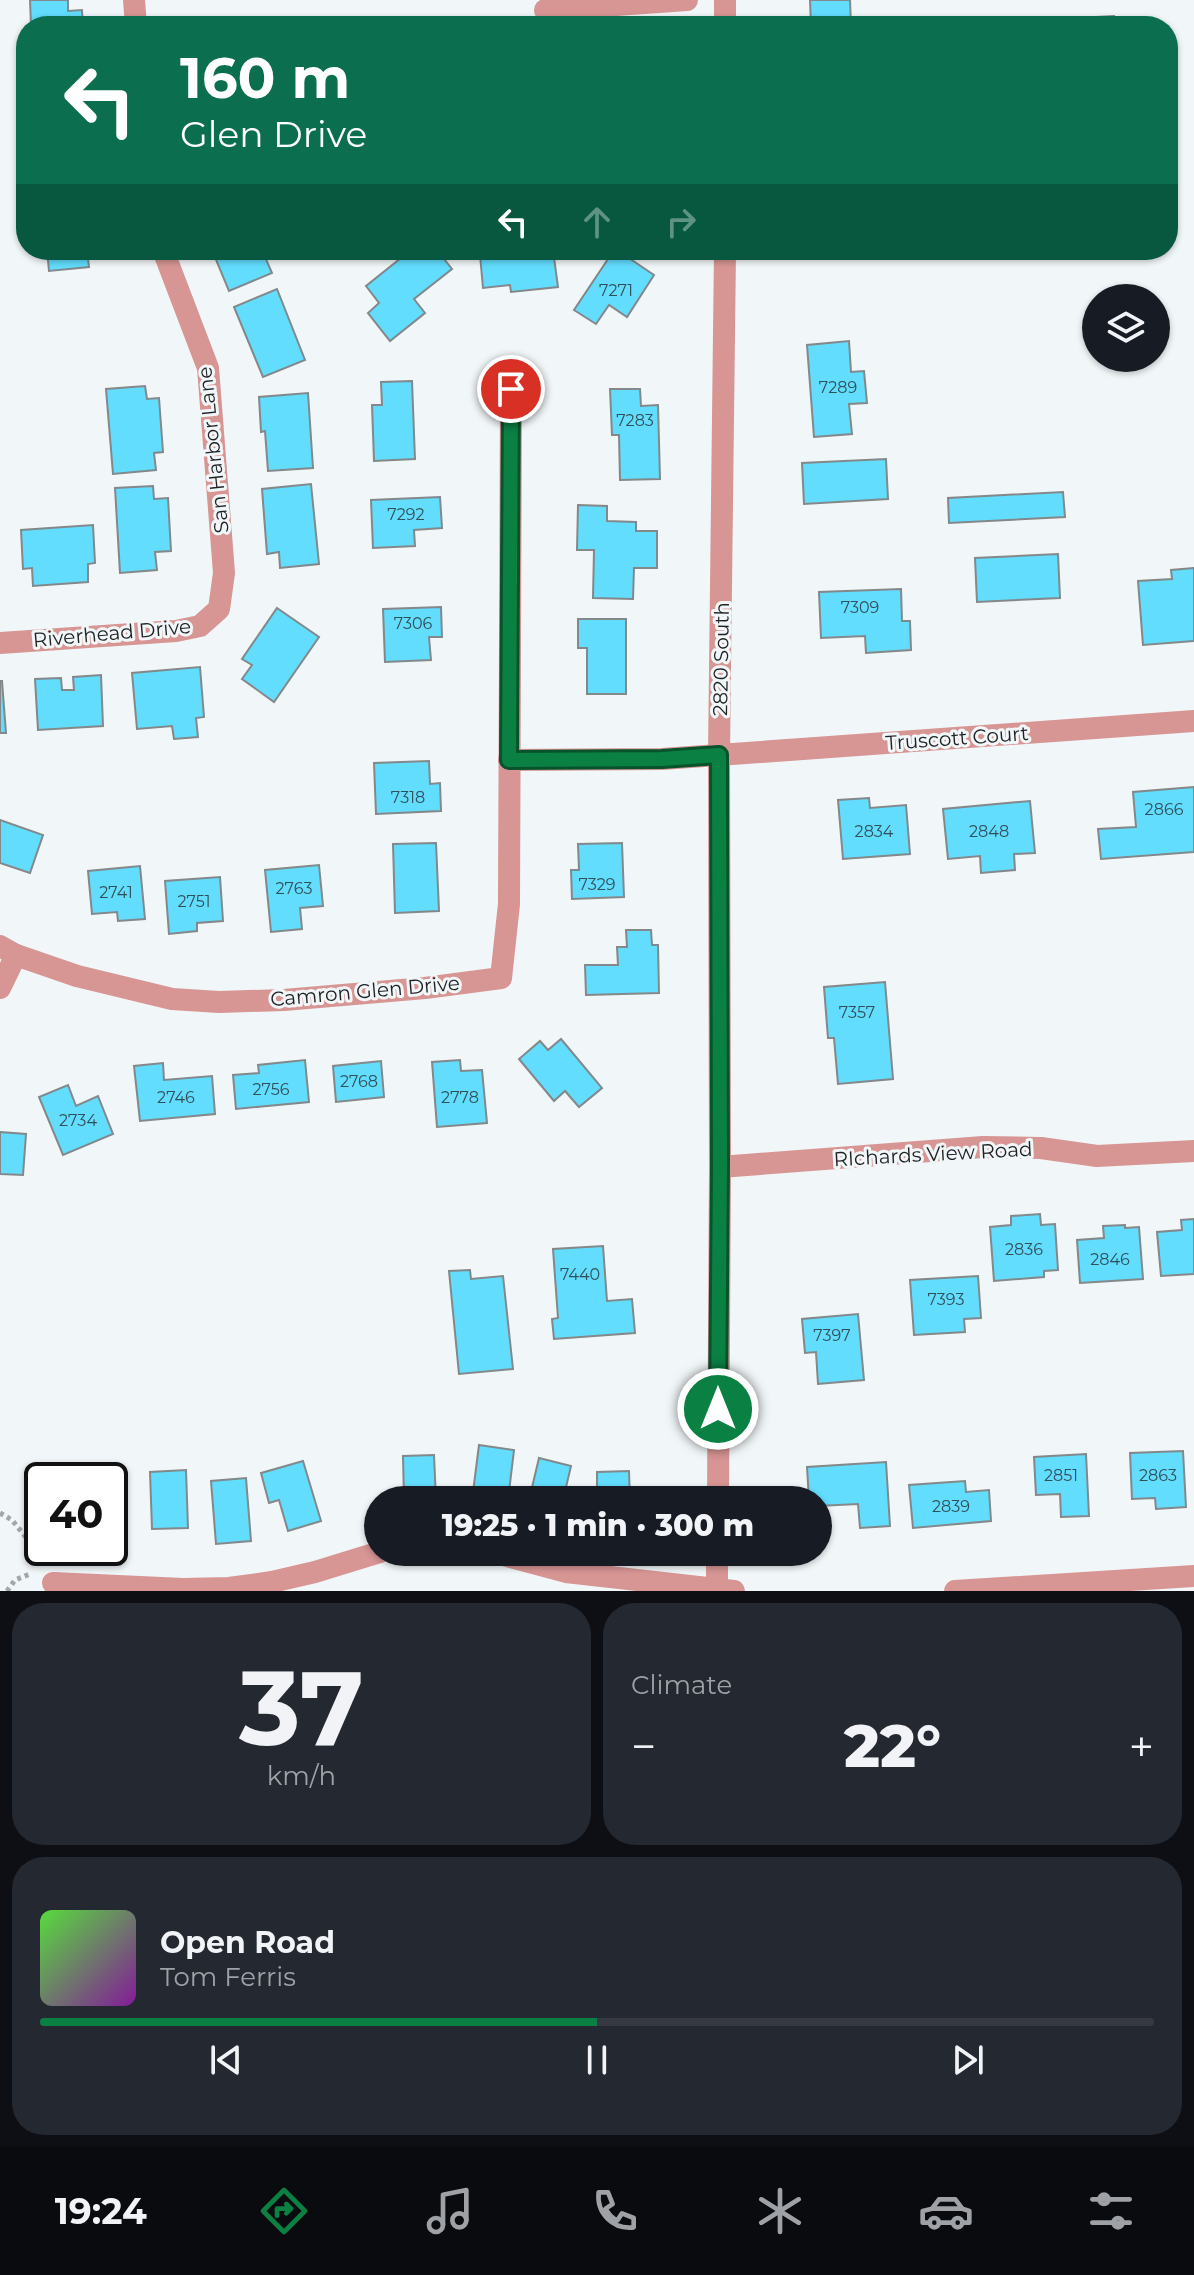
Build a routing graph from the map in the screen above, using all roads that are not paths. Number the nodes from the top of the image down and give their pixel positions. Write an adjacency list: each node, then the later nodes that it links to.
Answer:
1 (687, 0): 2 (street)
2 (545, 12)
3 (167, 260): 6 (street, San Harbor Lane)
4 (725, 260): 9 (street, 2820 South)
5 (511, 389): 10 (street)
6 (219, 609): 7 (street, Riverhead Drive)
7 (0, 643)
8 (1194, 721): 9 (street, Truscott Court)
9 (719, 755): 10 (street, Truscott Court); 14 (street, 2820 South)
10 (509, 760): 11 (street, Camron Glen Drive)
11 (8, 950): 12 (street, Camron Glen Drive)
12 (0, 988)
13 (1194, 1151): 14 (street, RIchards View Road)
14 (720, 1167): 15 (street, 2820 South)
15 (718, 1486)
16 (364, 1557): 20 (street)
17 (544, 1566): 21 (street)
18 (719, 1566): 21 (street)
19 (1194, 1576): 22 (street)
20 (53, 1583)
21 (723, 1591)
22 (955, 1591)

